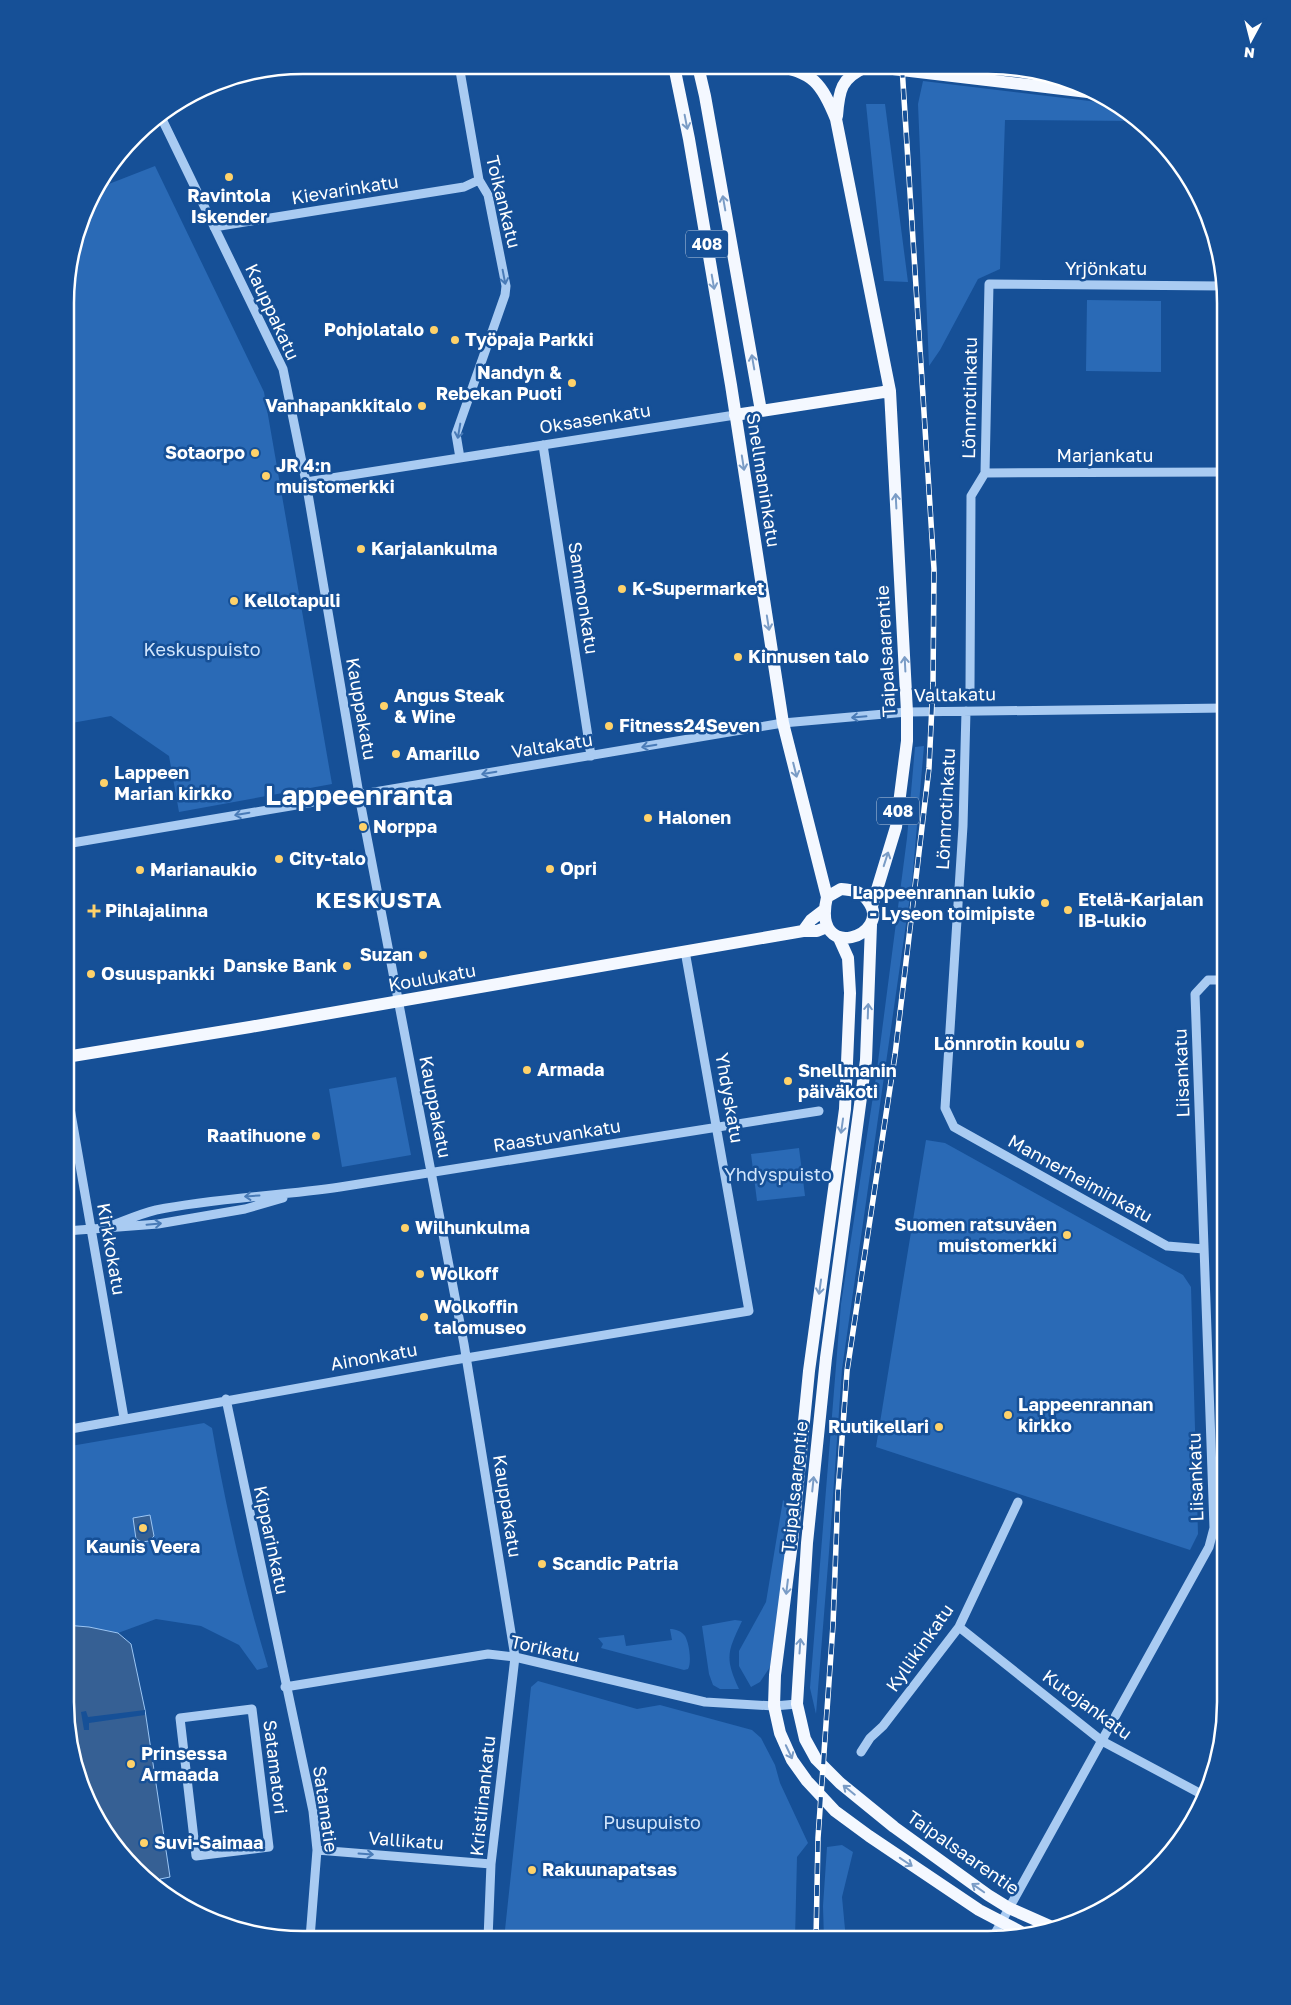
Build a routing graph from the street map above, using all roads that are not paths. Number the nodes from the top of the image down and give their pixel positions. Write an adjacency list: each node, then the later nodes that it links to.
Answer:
1 (460, 74): 10 (street, Toikankatu)
2 (676, 74): 16 (main road, Snellmaninkatu / 408, one-way to 16)
3 (699, 74): 15 (main road, Snellmaninkatu / 408, one-way to 3)
4 (804, 74): 8 (main road, 408)
5 (853, 74): 8 (main road, 408)
6 (935, 74): 7 (main road)
7 (1074, 90)
8 (836, 119): 14 (main road, 408)
9 (163, 121): 11 (street, Kauppakatu)
10 (479, 180): 11 (street, Kievarinkatu); 18 (street, Toikankatu, one-way to 18)
11 (214, 227): 21 (street, Kauppakatu)
12 (989, 284): 13 (street, Yrjönkatu); 20 (street, Lönnrotinkatu)
13 (1217, 286)
14 (890, 391): 15 (main road, Oksasenkatu); 25 (main road, Taipalsaarentie / 408, one-way to 14)
15 (761, 410): 16 (main road, Oksasenkatu)
16 (736, 415): 17 (street, Oksasenkatu); 26 (main road, Snellmaninkatu / 408, one-way to 26)
17 (543, 445): 18 (street, Oksasenkatu); 27 (street, Sammonkatu)
18 (460, 458): 21 (street, Oksasenkatu)
19 (1217, 472): 20 (street, Marjankatu)
20 (985, 473): 22 (street, Lönnrotinkatu)
21 (306, 482): 28 (street, Kauppakatu)
22 (970, 688)
23 (1217, 708): 24 (street, Valtakatu)
24 (966, 711): 25 (street, Valtakatu); 42 (street, Lönnrotinkatu)
25 (907, 712): 26 (street, Valtakatu, one-way to 26); 31 (main road, Taipalsaarentie / 408, one-way to 25)
26 (783, 723): 27 (street, Valtakatu, one-way to 27); 30 (main road, Snellmaninkatu / 408, one-way to 30)
27 (591, 756): 28 (street, Valtakatu, one-way to 28)
28 (359, 795): 29 (street, Valtakatu, one-way to 29); 39 (street, Kauppakatu)
29 (74, 843)
30 (827, 897): 31 (main road); 32 (main road, 408)
31 (872, 906): 33 (main road, 408)
32 (824, 910): 34 (main road, 408); 35 (main road)
33 (871, 925): 36 (main road); 60 (main road, Taipalsaarentie / 408, one-way to 33)
34 (827, 928): 35 (main road, Koulukatu); 36 (main road)
35 (803, 931): 37 (main road, Koulukatu)
36 (839, 938): 61 (main road, Taipalsaarentie, one-way to 61)
37 (686, 951): 39 (main road, Koulukatu); 43 (street, Yhdyskatu)
38 (1217, 980): 50 (street, Liisankatu)
39 (398, 1001): 40 (main road, Koulukatu); 45 (street, Kauppakatu)
40 (74, 1057)
41 (819, 1111): 43 (street, Raastuvankatu)
42 (949, 1118): 50 (street, Mannerheiminkatu)
43 (718, 1126): 45 (street, Raastuvankatu); 51 (street, Yhdyskatu)
44 (74, 1132): 48 (street, Kirkkokatu)
45 (432, 1173): 46 (street, Raastuvankatu); 52 (street, Kauppakatu)
46 (300, 1193): 47 (street, Raastuvankatu, one-way to 46); 47 (street, Raastuvankatu, one-way to 47)
47 (105, 1228): 48 (street, Raastuvankatu)
48 (91, 1229): 49 (street, Raastuvankatu); 54 (street, Kirkkokatu)
49 (74, 1231)
50 (1204, 1249): 62 (street, Liisankatu)
51 (749, 1311): 52 (street, Ainonkatu)
52 (466, 1358): 53 (street, Ainonkatu); 58 (street, Kauppakatu)
53 (226, 1399): 54 (street, Ainonkatu); 59 (street, Kipparinkatu)
54 (124, 1418): 55 (street, Ainonkatu)
55 (74, 1428)
56 (1018, 1502): 57 (street, Kyllikinkatu)
57 (959, 1627): 62 (street, Kutojankatu); 63 (street, Kyllikinkatu)
58 (515, 1658): 59 (street, Torikatu); 61 (street, Torikatu); 67 (street, Kristiinankatu)
59 (285, 1687): 65 (street, Satamatie)
60 (797, 1704): 61 (street, Torikatu); 68 (main road, Taipalsaarentie / 408, one-way to 60)
61 (774, 1706): 69 (main road, Taipalsaarentie, one-way to 69)
62 (1102, 1741): 64 (street, Kutojankatu); 68 (street, Liisankatu)
63 (861, 1752)
64 (1199, 1793)
65 (317, 1850): 67 (street, Vallikatu, one-way to 67); 72 (street, Satamatie)
66 (196, 1856): 66 (street, Satamatori)
67 (492, 1864): 73 (street, Kristiinankatu)
68 (1009, 1908): 69 (street, Liisankatu); 70 (main road, Taipalsaarentie / 408)
69 (1001, 1922): 71 (main road, Taipalsaarentie); 74 (street, Liisankatu)
70 (1045, 1924)
71 (1016, 1929)
72 (311, 1931)
73 (488, 1931)
74 (996, 1931)

